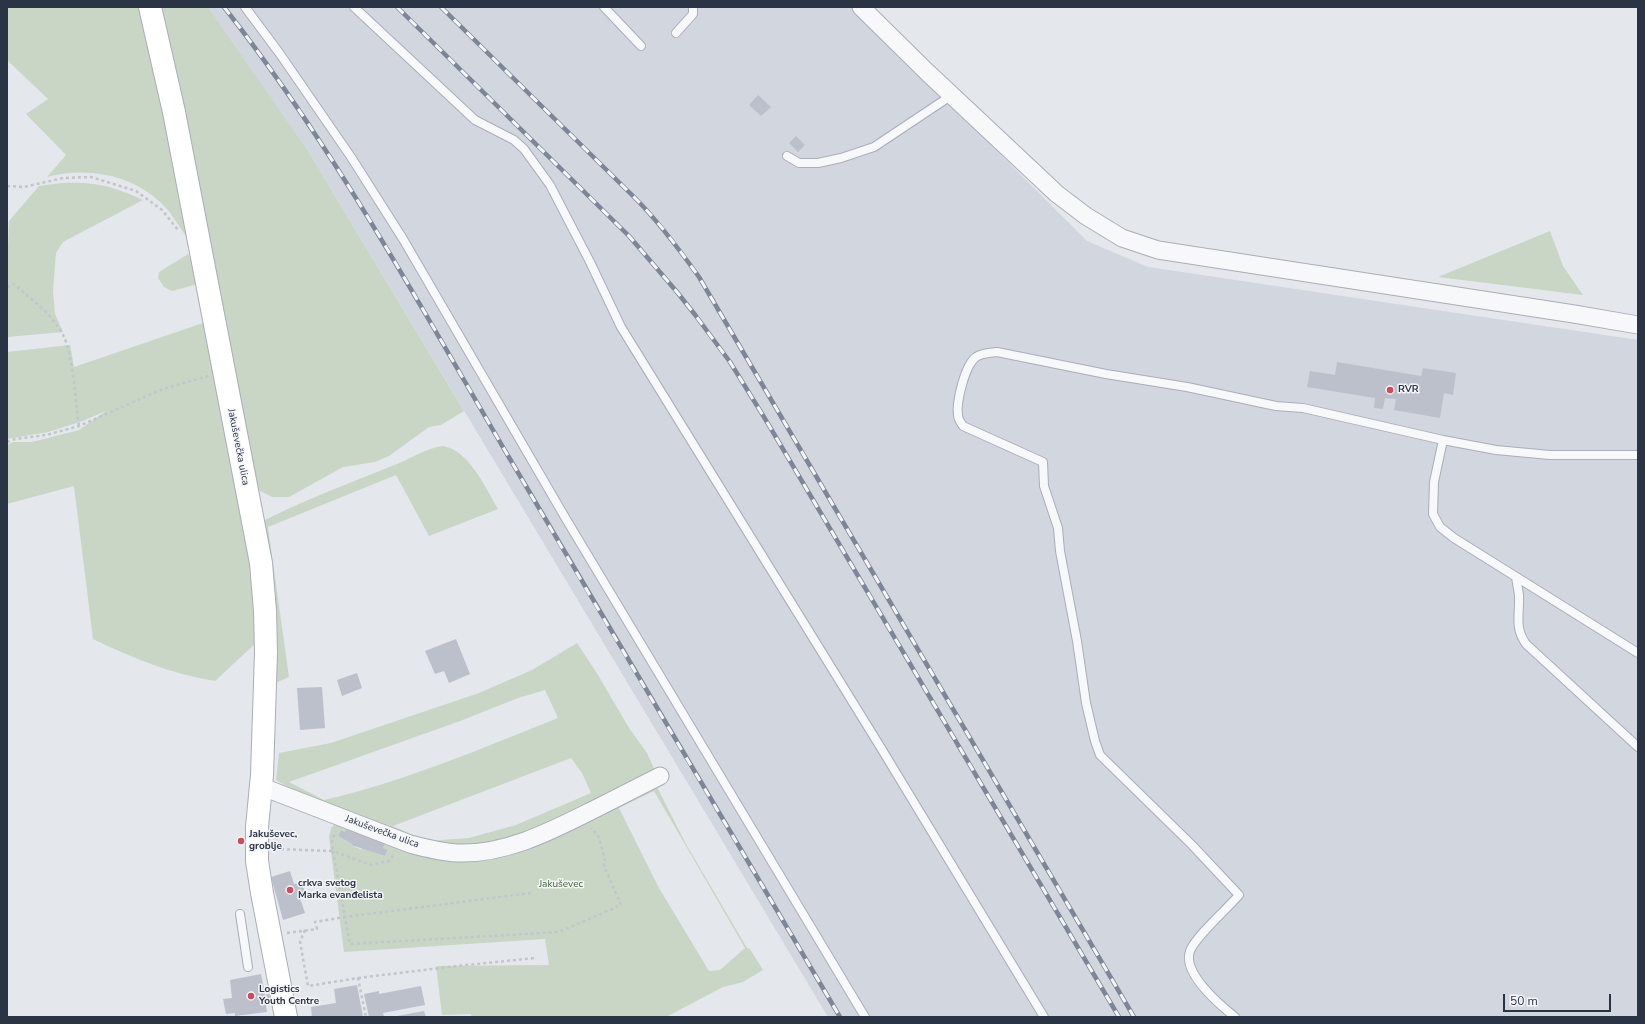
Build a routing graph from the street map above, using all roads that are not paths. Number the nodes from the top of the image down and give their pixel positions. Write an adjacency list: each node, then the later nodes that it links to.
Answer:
1 (150, 7): 18 (main road, Jakuševečka ulica)
2 (245, 7): 22 (lane)
3 (354, 7): 23 (lane)
4 (604, 7): 8 (lane)
5 (693, 7): 7 (lane)
6 (861, 7): 9 (street)
7 (676, 33)
8 (641, 46)
9 (952, 95): 10 (lane); 11 (street)
10 (787, 156)
11 (1638, 325)
12 (1443, 440): 13 (lane); 14 (lane); 24 (lane)
13 (1638, 455)
14 (1516, 577): 15 (lane); 16 (lane)
15 (1638, 653)
16 (1638, 747)
17 (660, 776): 18 (street, Jakuševečka ulica)
18 (260, 786): 21 (main road, Jakuševečka ulica)
19 (240, 914): 20 (lane)
20 (248, 966)
21 (286, 1017)
22 (865, 1017)
23 (1044, 1017)
24 (1235, 1017)

